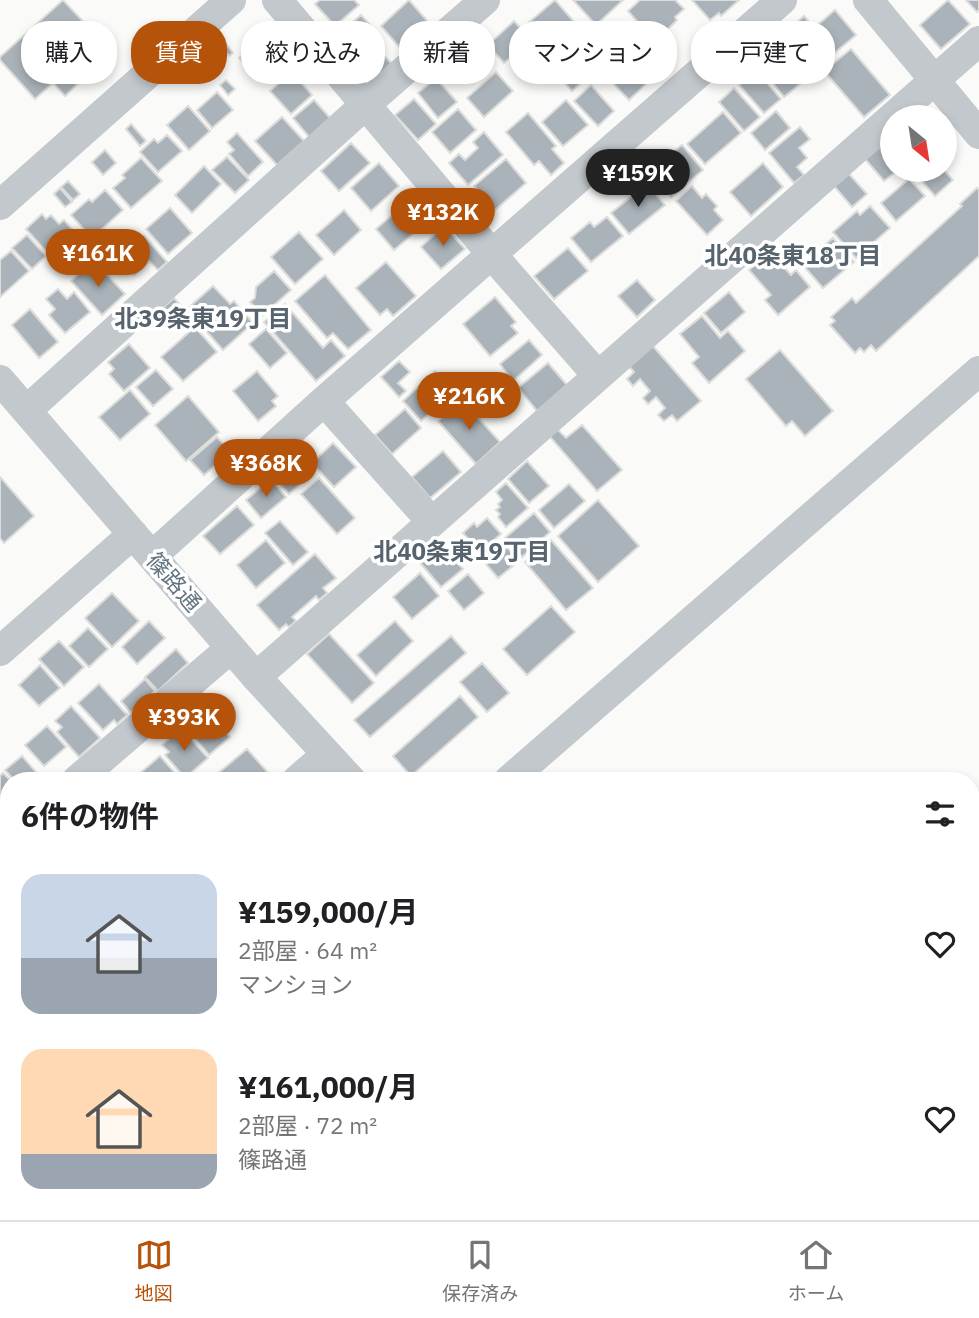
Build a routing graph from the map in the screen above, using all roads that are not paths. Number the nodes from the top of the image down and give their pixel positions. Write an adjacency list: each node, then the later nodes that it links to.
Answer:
1 (231, 0): 10 (street)
2 (277, 0): 8 (street)
3 (485, 0): 8 (street)
4 (782, 0): 11 (street)
5 (868, 0): 7 (street)
6 (979, 41): 7 (street)
7 (933, 81): 9 (street); 13 (street)
8 (365, 105): 11 (street); 16 (street)
9 (979, 134)
10 (0, 205)
11 (493, 255): 13 (street); 15 (street)
12 (979, 371): 26 (street)
13 (598, 376): 17 (street)
14 (0, 380): 16 (street, 篠路通)
15 (324, 401): 17 (street); 18 (street)
16 (27, 410): 18 (street, 篠路通)
17 (431, 521): 21 (street)
18 (143, 545): 19 (street, 篠路通); 20 (street)
19 (231, 648): 21 (street, 篠路通); 23 (street)
20 (0, 651)
21 (256, 677): 22 (street, 篠路通)
22 (326, 755): 24 (street); 25 (street, 篠路通)
23 (86, 772)
24 (306, 772)
25 (343, 772)
26 (518, 772)

